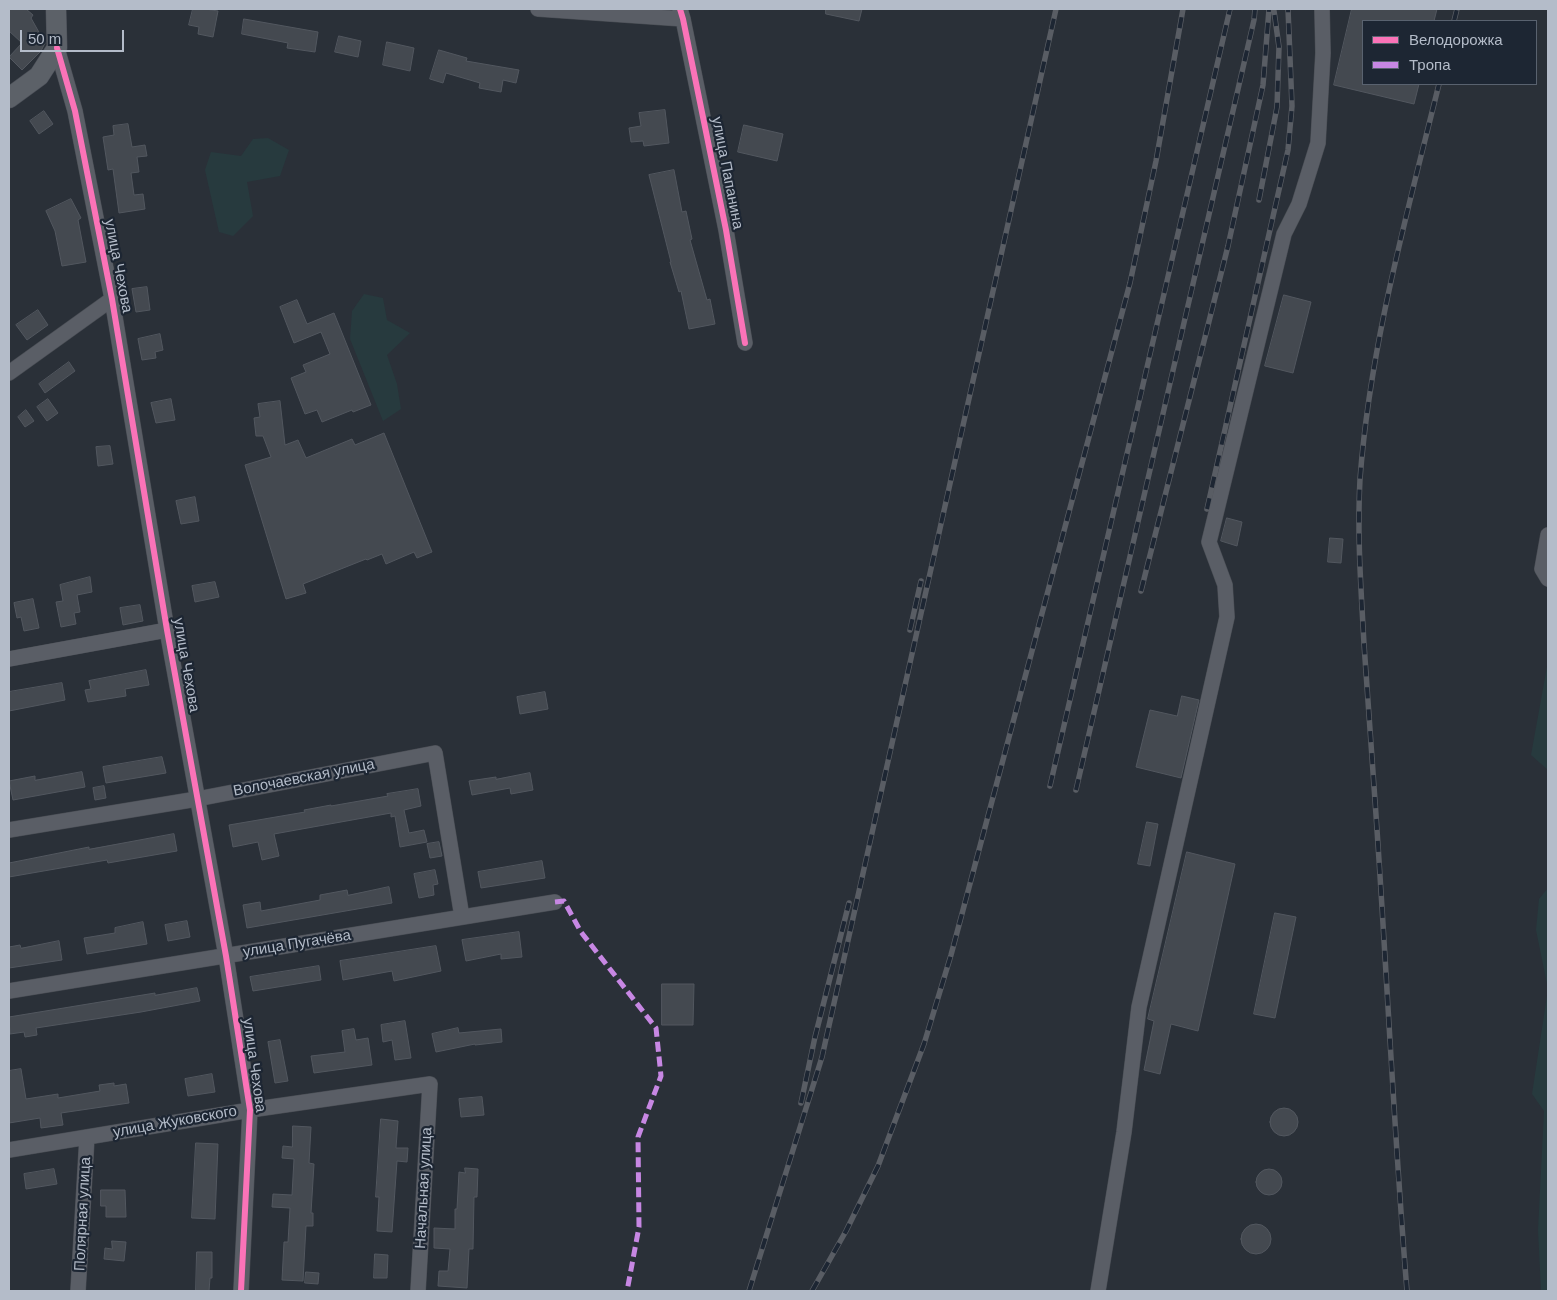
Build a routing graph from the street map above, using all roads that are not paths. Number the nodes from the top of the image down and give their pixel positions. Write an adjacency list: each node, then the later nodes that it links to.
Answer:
1 (56, 9): 5 (main road, улица Чехова)
2 (538, 9): 4 (street)
3 (1322, 9): 27 (street)
4 (681, 14): 8 (street, улица Папанина)
5 (58, 48): 6 (main road); 7 (street, улица Чехова)
6 (9, 98)
7 (112, 299): 9 (street); 12 (street, улица Чехова)
8 (745, 343)
9 (9, 373)
10 (1548, 535): 11 (street)
11 (1548, 579)
12 (167, 630): 13 (street); 14 (street, улица Чехова)
13 (9, 659)
14 (197, 799): 15 (street, Волочаевская улица); 17 (street, Волочаевская улица); 18 (street, улица Чехова)
15 (9, 830)
16 (555, 902): 17 (street, улица Пугачёва)
17 (462, 917): 18 (street, улица Пугачёва)
18 (226, 956): 19 (street, улица Пугачёва); 21 (street, улица Чехова)
19 (9, 991)
20 (430, 1084): 21 (street, улица Жуковского); 26 (street, Начальная улица)
21 (250, 1110): 22 (street, улица Жуковского); 25 (street, улица Чехова)
22 (87, 1137): 23 (street, улица Жуковского); 24 (street, Полярная улица)
23 (9, 1150)
24 (78, 1291)
25 (240, 1291)
26 (418, 1291)
27 (1098, 1291)

